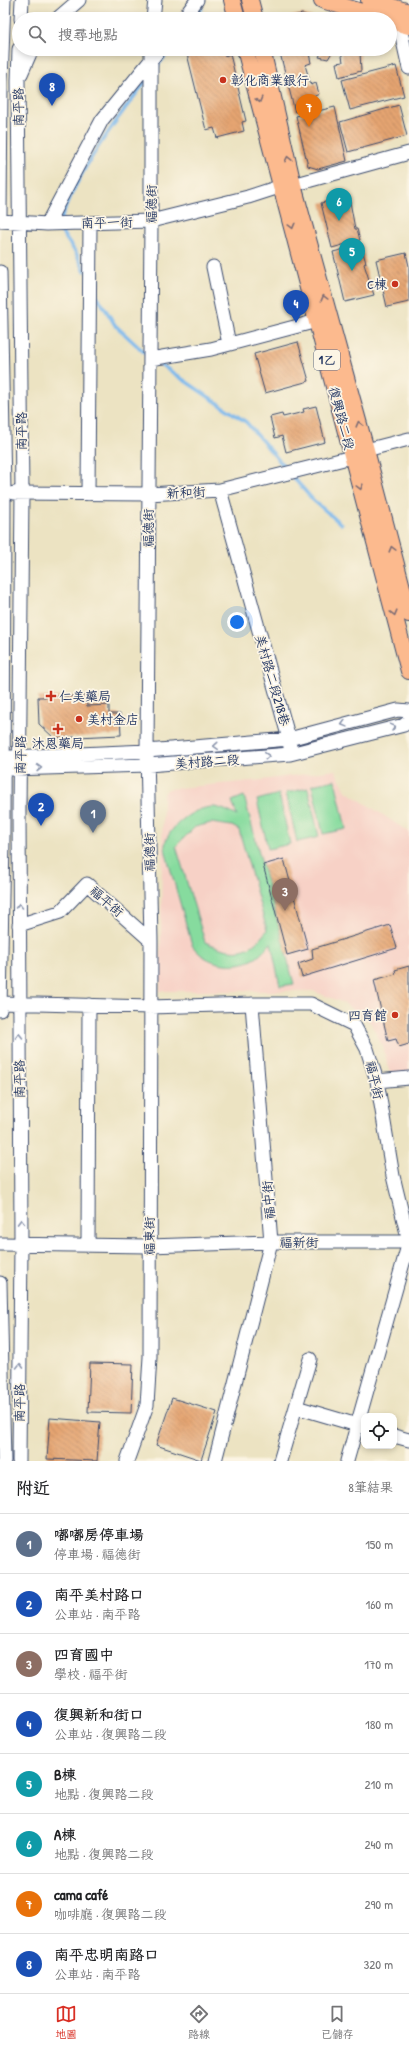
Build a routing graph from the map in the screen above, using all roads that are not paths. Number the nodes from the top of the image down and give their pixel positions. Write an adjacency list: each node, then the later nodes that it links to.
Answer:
1 (4, 0): 27 (street, 南平路)
2 (22, 0): 10 (street)
3 (79, 0): 11 (street)
4 (155, 0): 12 (street)
5 (197, 0): 13 (street)
6 (232, 0): 14 (main road)
7 (250, 0): 15 (main road)
8 (322, 0): 16 (main road)
9 (369, 0): 17 (main road)
10 (21, 12)
11 (65, 12)
12 (154, 12)
13 (188, 12)
14 (235, 12)
15 (253, 12)
16 (368, 12)
17 (386, 12)
18 (398, 20): 26 (street)
19 (19, 56): 28 (street, 南平路)
20 (29, 56): 28 (street)
21 (150, 56): 25 (street, 福德街)
22 (155, 56): 25 (street)
23 (247, 56): 31 (main road, 復興路二段 / 1乙, one-way to 31)
24 (263, 56): 31 (main road, 復興路二段 / 1乙, one-way to 24)
25 (150, 63): 34 (street, 福德街); 37 (street)
26 (409, 68)
27 (0, 81): 29 (street, 南平路)
28 (18, 81): 35 (street, 南平路)
29 (0, 132): 32 (street, 南平路)
30 (409, 153): 31 (street, 南平一街)
31 (288, 186): 34 (street, 南平一街); 40 (main road, 復興路二段 / 1乙, one-way to 40); 45 (main road, 復興路二段 / 1乙, one-way to 31)
32 (0, 214)
33 (0, 221): 35 (street, 南平一街)
34 (151, 221): 36 (street, 南平一街); 43 (street, 福德街)
35 (20, 222): 37 (street, 南平一街); 48 (street, 南平路)
36 (90, 223): 37 (street, 南平一街); 49 (street)
37 (47, 224)
38 (213, 267): 42 (street)
39 (0, 272): 41 (street, 南平路)
40 (317, 321): 42 (street); 45 (main road, 復興路二段 / 1乙)
41 (0, 328): 47 (street, 南平路)
42 (229, 344): 43 (street)
43 (150, 359): 50 (street, 福德街)
44 (409, 439): 45 (street, 新和街)
45 (359, 454): 46 (street, 新和街); 51 (main road, 復興路二段 / 1乙, one-way to 45); 52 (main road, 復興路二段 / 1乙, one-way to 52)
46 (220, 490): 50 (street, 新和街); 55 (street, 美村路二段218巷)
47 (2, 492): 48 (street, 新和街); 58 (street, 南平路)
48 (22, 494): 49 (street, 新和街); 59 (street, 南平路)
49 (88, 494): 50 (street, 新和街)
50 (148, 494): 56 (street, 福德街)
51 (408, 605)
52 (409, 671)
53 (409, 711): 55 (street, 美村路二段, one-way to 55)
54 (409, 721): 57 (street, 美村路二段, one-way to 54)
55 (289, 739): 56 (street, 美村路二段, one-way to 56); 57 (street, 美村路二段218巷)
56 (147, 751): 59 (street, 美村路二段); 60 (street, 福德街)
57 (290, 754): 60 (street, 美村路二段, one-way to 57)
58 (1, 763): 59 (street, 美村路二段); 61 (street, 南平路)
59 (20, 763): 60 (street, 美村路二段, one-way to 60); 62 (street, 南平路, one-way to 59)
60 (148, 765): 64 (street, 福德街)
61 (1, 837): 63 (street, 南平路)
62 (20, 925): 64 (street, 福平街); 66 (street, 南平路)
63 (1, 926): 65 (street, 南平路)
64 (151, 941): 69 (street, 福德街)
65 (0, 1003): 66 (street, 福平街); 70 (street, 南平路)
66 (19, 1003): 68 (street, 福平街); 75 (street, 南平路, one-way to 66)
67 (252, 1004): 69 (street, 福平街); 72 (street, 福平街); 73 (street, 福中街)
68 (89, 1005): 69 (street, 福平街); 77 (street)
69 (150, 1007): 78 (street, 福東街)
70 (0, 1011)
71 (409, 1078): 72 (street)
72 (377, 1081): 74 (street, 福平街)
73 (271, 1242): 74 (street, 福新街); 78 (street, 福新街); 88 (street, 福中街)
74 (409, 1242): 82 (street)
75 (21, 1243): 76 (street, 福新街); 77 (street, 福新街); 86 (street, 南平路, one-way to 75)
76 (0, 1244)
77 (88, 1245): 78 (street, 福新街)
78 (149, 1246): 87 (street, 福東街)
79 (0, 1283): 85 (street, 南平路)
80 (310, 1359): 81 (street)
81 (296, 1407): 82 (street); 89 (street)
82 (360, 1426): 90 (street)
83 (397, 1437): 84 (street)
84 (409, 1440)
85 (4, 1461)
86 (19, 1461)
87 (127, 1461)
88 (216, 1461)
89 (280, 1461)
90 (347, 1461)

